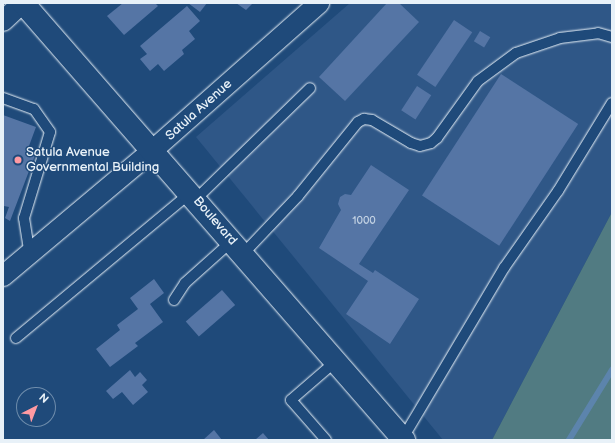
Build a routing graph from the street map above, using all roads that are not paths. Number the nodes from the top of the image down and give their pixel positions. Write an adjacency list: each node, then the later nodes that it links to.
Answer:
1 (23, 3): 3 (street); 8 (street, Boulevard)
2 (319, 3): 8 (street, Satula Avenue)
3 (3, 21)
4 (612, 37): 10 (lane)
5 (310, 88): 9 (lane)
6 (3, 98): 11 (lane)
7 (612, 103): 16 (lane)
8 (154, 150): 9 (street, Boulevard); 11 (street, Satula Avenue)
9 (193, 196): 10 (street, Boulevard); 14 (lane)
10 (238, 248): 13 (lane); 15 (street, Boulevard)
11 (30, 254): 12 (street, Satula Avenue)
12 (3, 276)
13 (174, 300)
14 (16, 338)
15 (336, 361): 16 (street, Boulevard); 17 (lane)
16 (404, 439)
17 (326, 440)

